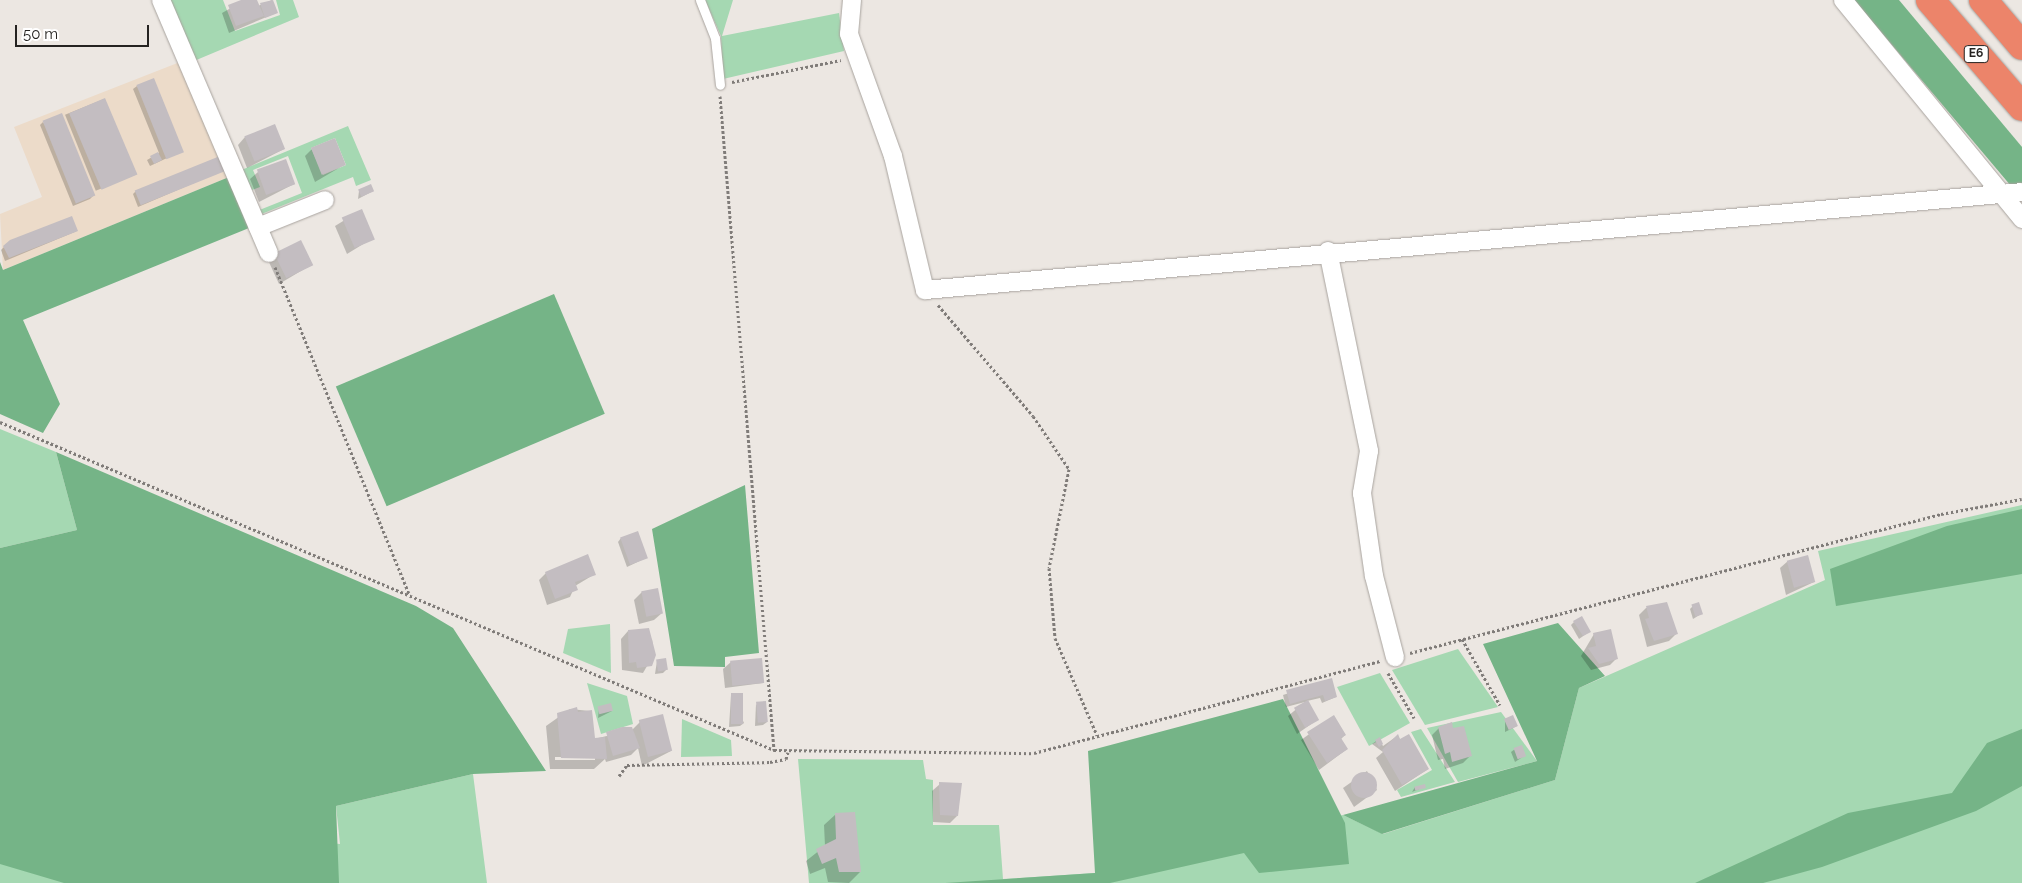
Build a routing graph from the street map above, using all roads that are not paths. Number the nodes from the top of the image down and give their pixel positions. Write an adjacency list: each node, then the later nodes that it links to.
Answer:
1 (161, 0): 14 (street)
2 (700, 0): 8 (lane)
3 (852, 0): 15 (street)
4 (1843, 0): 11 (street)
5 (1930, 0): 9 (highway, E6)
6 (1983, 0): 7 (highway)
7 (2022, 46)
8 (720, 85)
9 (2022, 108)
10 (2022, 192): 11 (street)
11 (2001, 193): 13 (street); 15 (street)
12 (325, 200): 14 (street)
13 (2022, 219)
14 (258, 227): 16 (street)
15 (1328, 251): 17 (street)
16 (269, 253)
17 (1388, 659)

